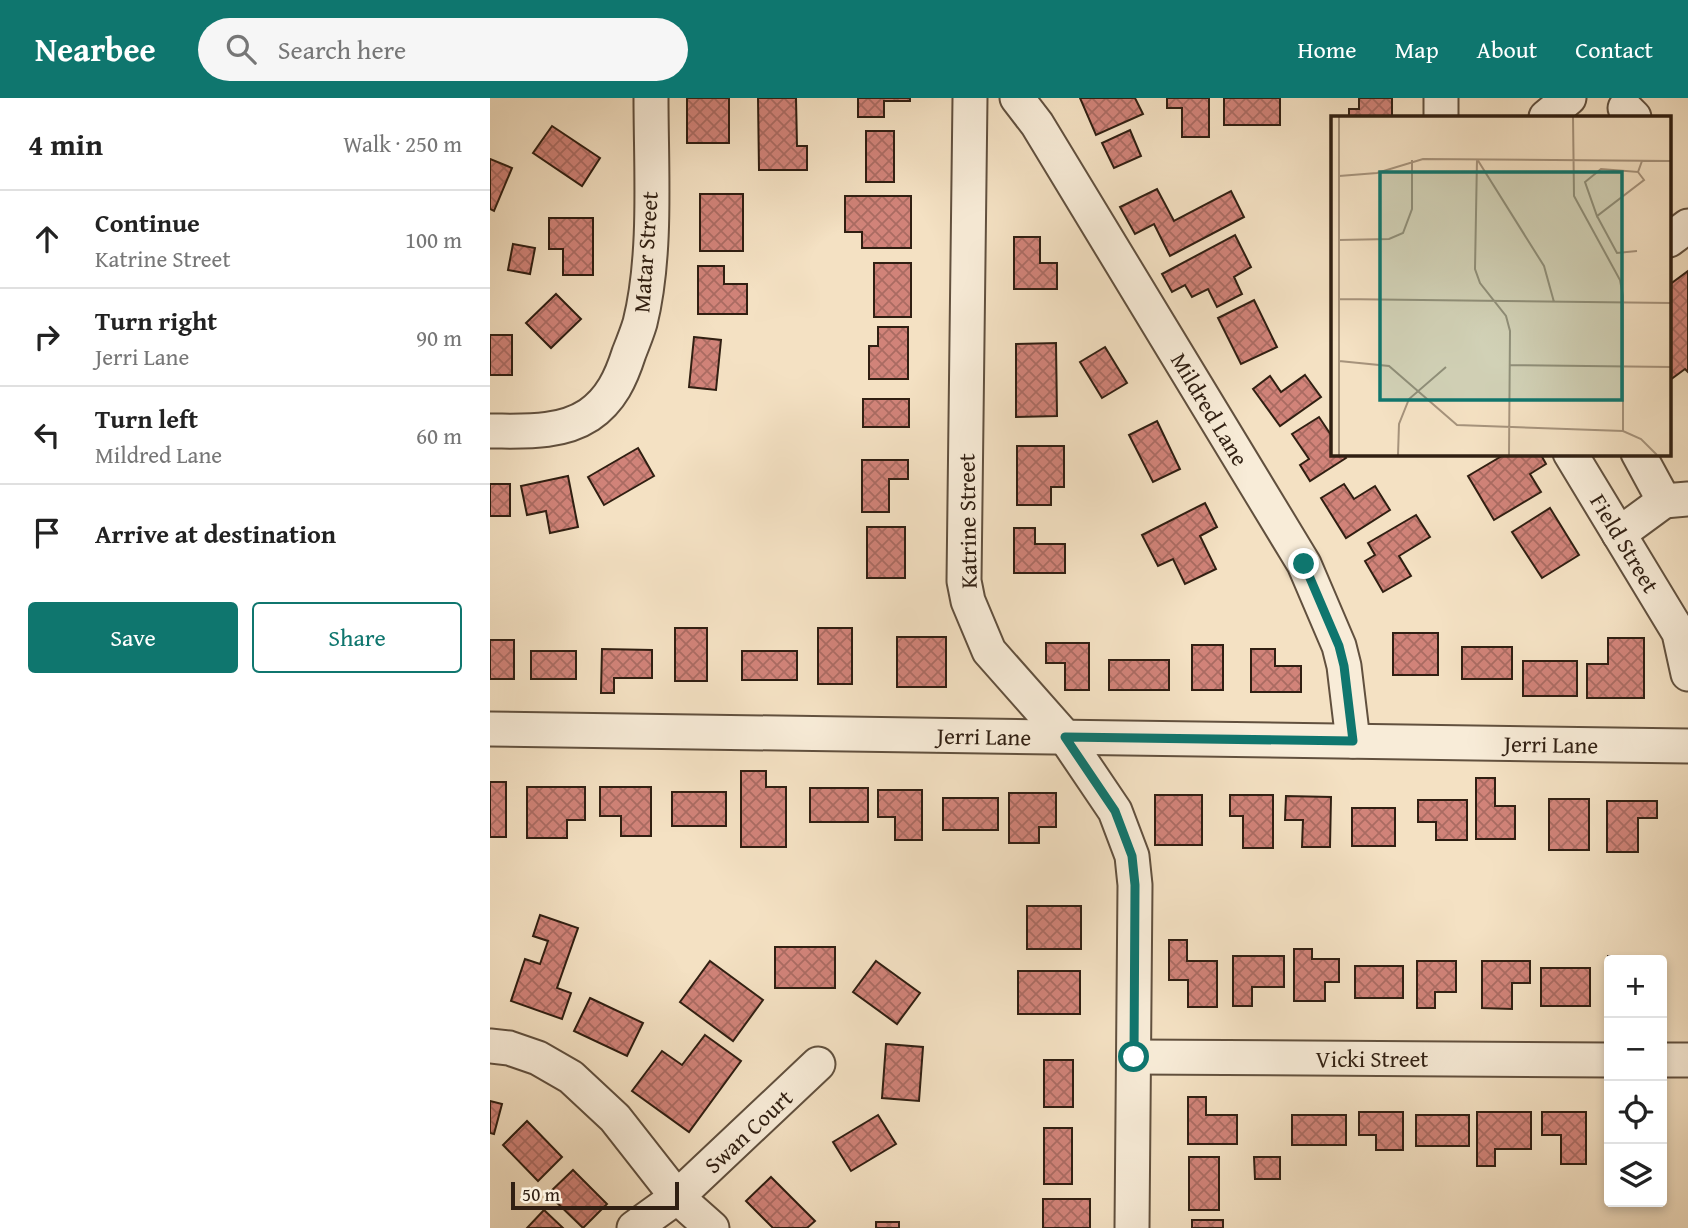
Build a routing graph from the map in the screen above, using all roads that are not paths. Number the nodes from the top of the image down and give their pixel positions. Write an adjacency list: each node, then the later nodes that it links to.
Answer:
1 (651, 98): 10 (street, Matar Street)
2 (970, 98): 17 (street, Katrine Street)
3 (1017, 98): 18 (street, Mildred Lane)
4 (1441, 98): 6 (street)
5 (1569, 98): 7 (street)
6 (1441, 116)
7 (1547, 116)
8 (1688, 226): 9 (street)
9 (1670, 239)
10 (490, 431)
11 (1571, 455): 14 (street, Field Street)
12 (1640, 455): 13 (street)
13 (1676, 500): 14 (street)
14 (1619, 534): 15 (street, Field Street)
15 (1688, 674)
16 (490, 729): 17 (street, Jerri Lane)
17 (1065, 737): 18 (street, Jerri Lane); 21 (street, Katrine Street)
18 (1353, 741): 19 (street, Jerri Lane)
19 (1688, 746)
20 (490, 1046): 26 (street)
21 (1134, 1057): 22 (street, Vicki Street); 29 (street, Katrine Street)
22 (1604, 1059)
23 (1667, 1060): 24 (street)
24 (1688, 1060)
25 (818, 1064): 26 (street, Swan Court)
26 (677, 1197): 27 (street, Swan Court); 28 (street)
27 (634, 1228)
28 (712, 1228)
29 (1132, 1228)

